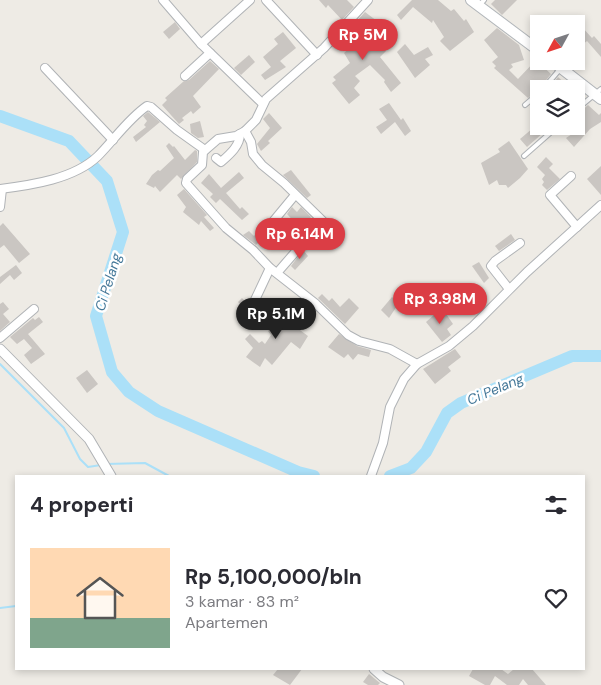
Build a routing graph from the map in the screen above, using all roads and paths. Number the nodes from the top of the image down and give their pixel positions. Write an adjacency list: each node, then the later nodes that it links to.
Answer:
1 (163, 0): 6 (street)
2 (250, 0): 6 (street)
3 (266, 0): 9 (street)
4 (368, 0): 9 (street)
5 (478, 2): 7 (main road)
6 (201, 44): 8 (street)
7 (530, 44)
8 (210, 53): 13 (street); 17 (street)
9 (317, 55): 17 (street)
10 (45, 68): 22 (street)
11 (559, 70): 14 (lane)
12 (564, 70): 15 (main road)
13 (185, 76)
14 (551, 80)
15 (599, 94): 18 (lane)
16 (530, 101): 19 (lane)
17 (263, 104): 20 (street)
18 (585, 104)
19 (525, 105)
20 (243, 133): 23 (street); 25 (street); 28 (street)
21 (548, 135): 24 (lane)
22 (113, 140): 23 (street); 27 (street)
23 (205, 150): 36 (street)
24 (524, 156)
25 (216, 158)
26 (572, 176): 32 (street)
27 (1, 189): 30 (street)
28 (295, 194): 31 (street); 33 (street)
29 (601, 205): 32 (street)
30 (0, 207)
31 (270, 224)
32 (577, 227): 38 (street)
33 (330, 228)
34 (520, 243): 38 (street)
35 (297, 250): 37 (street)
36 (270, 268): 37 (street); 39 (street)
37 (277, 273): 43 (street)
38 (509, 289): 43 (street)
39 (254, 302)
40 (34, 309): 41 (street)
41 (0, 338)
42 (0, 349): 44 (street)
43 (417, 364): 45 (street)
44 (110, 475)
45 (371, 475)
46 (375, 670): 47 (street)
47 (399, 685)

